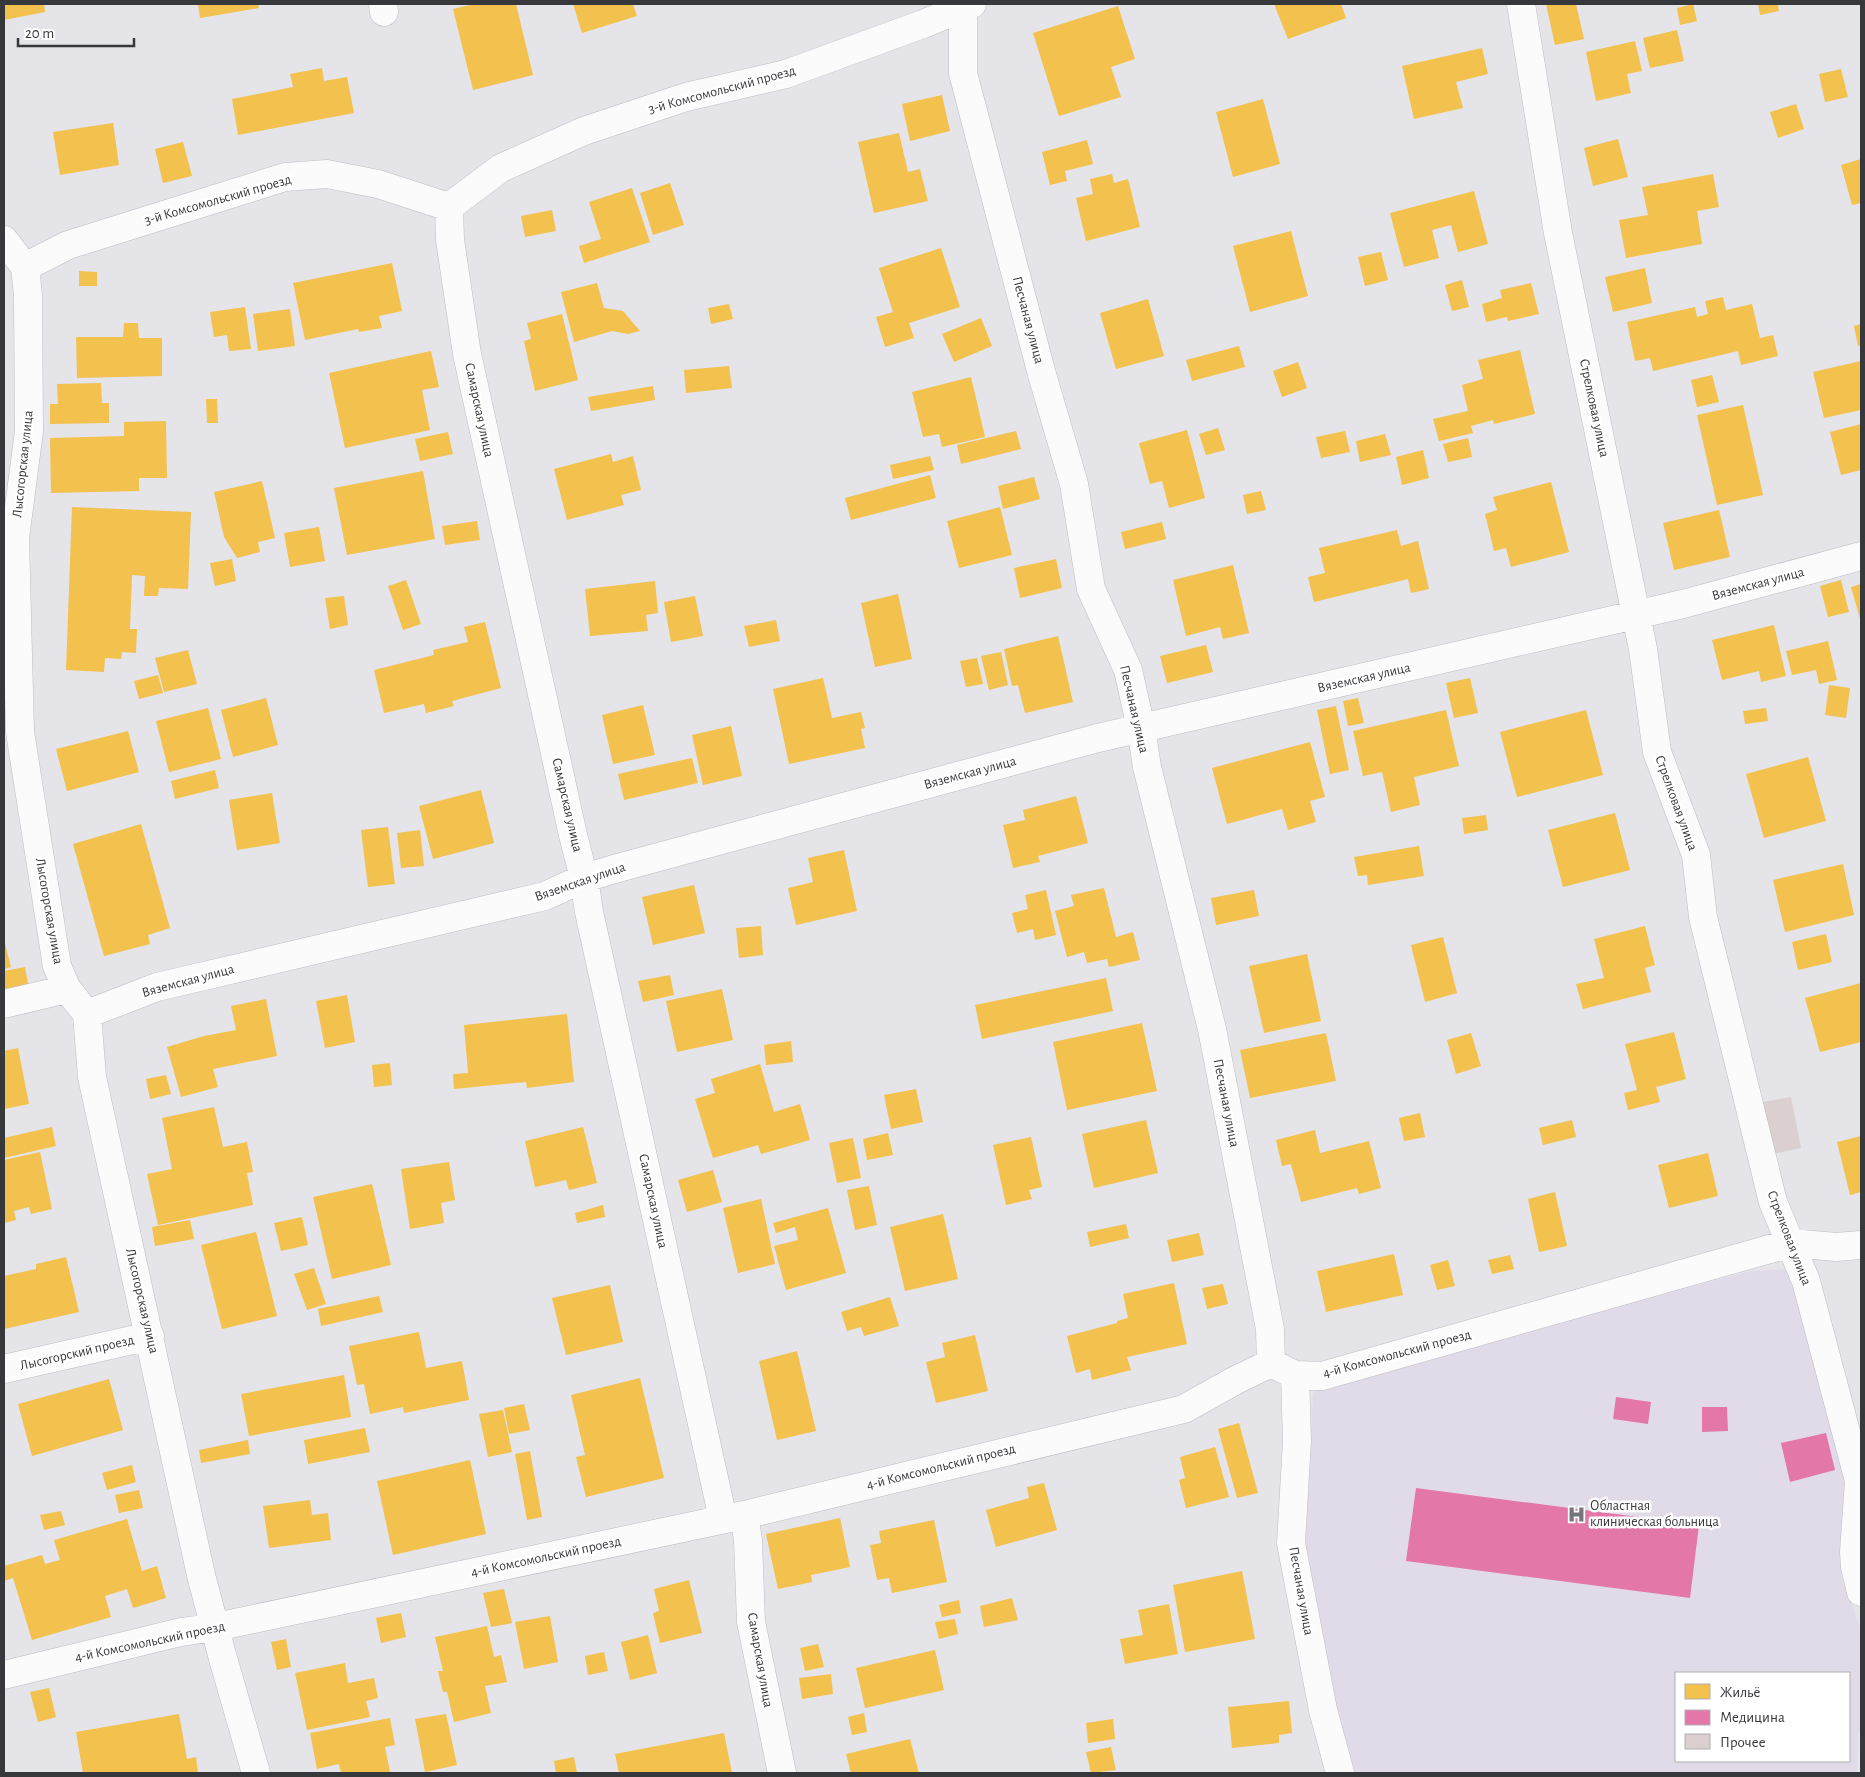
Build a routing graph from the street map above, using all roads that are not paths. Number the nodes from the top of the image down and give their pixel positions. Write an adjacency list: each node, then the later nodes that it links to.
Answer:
1 (1520, 4): 7 (street, Стрелковая улица)
2 (966, 5): 3 (street, 3-й Комсомольский проезд); 8 (street, Песчаная улица)
3 (449, 207): 5 (street, 3-й Комсомольский проезд); 9 (street, Самарская улица)
4 (4, 240): 5 (street)
5 (25, 267): 10 (street, Лысогорская улица)
6 (1861, 556): 7 (street, Вяземская улица)
7 (1636, 615): 8 (street, Вяземская улица); 13 (street, Стрелковая улица)
8 (1141, 728): 9 (street, Вяземская улица); 16 (street, Песчаная улица)
9 (584, 878): 12 (street, Вяземская улица); 19 (street, Самарская улица)
10 (67, 989): 11 (street); 12 (street, Лысогорская улица)
11 (4, 1004)
12 (87, 1014): 15 (street, Лысогорская улица)
13 (1791, 1244): 14 (street, 4-й Комсомольский проезд); 18 (street, 4-й Комсомольский проезд); 20 (street, Стрелковая улица)
14 (1861, 1245)
15 (150, 1336): 17 (street, Лысогорский проезд); 21 (street, Лысогорская улица)
16 (1271, 1364): 18 (street, 4-й Комсомольский проезд); 19 (street, 4-й Комсомольский проезд)
17 (4, 1370)
18 (1295, 1375): 25 (street, Песчаная улица)
19 (734, 1517): 21 (street, 4-й Комсомольский проезд); 24 (street, Самарская улица)
20 (1861, 1592)
21 (216, 1627): 22 (street, 4-й Комсомольский проезд); 23 (street, Лысогорская улица)
22 (4, 1675)
23 (256, 1773)
24 (782, 1773)
25 (1340, 1773)

